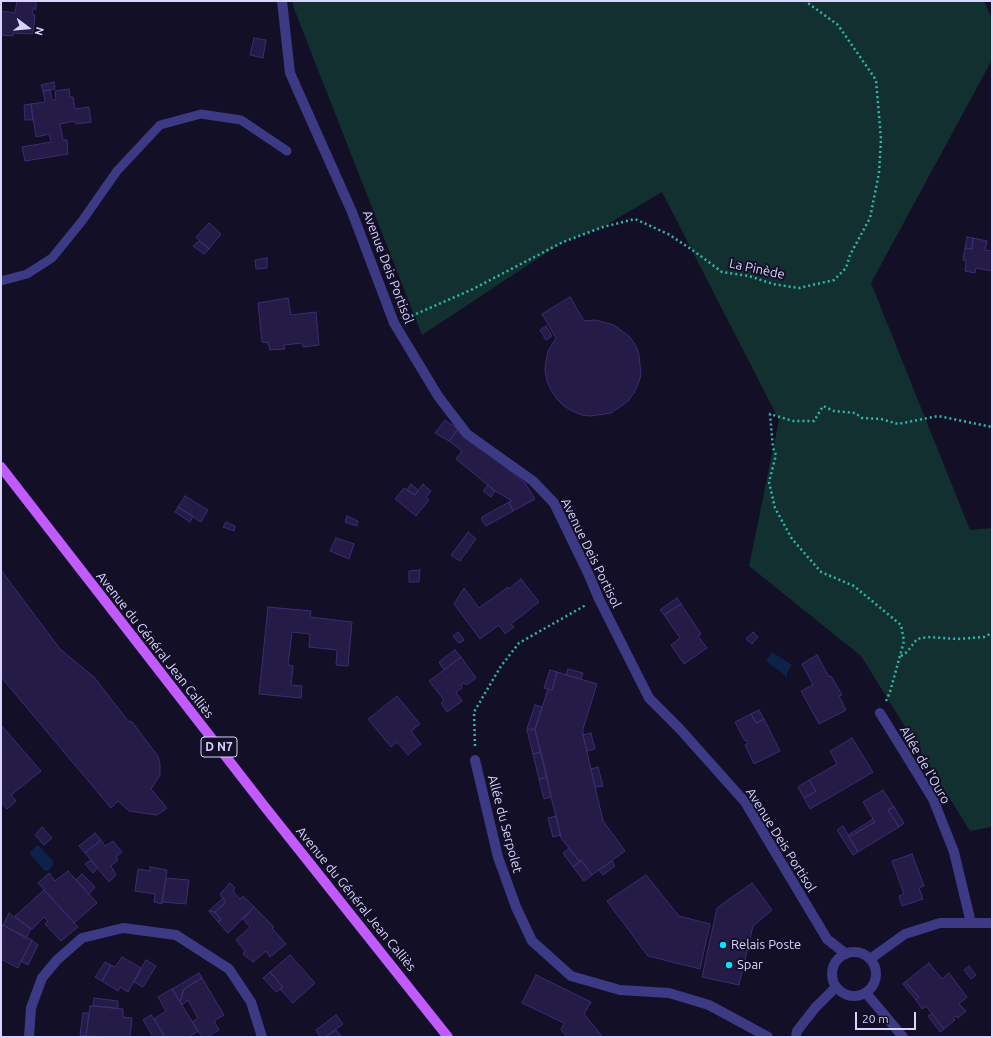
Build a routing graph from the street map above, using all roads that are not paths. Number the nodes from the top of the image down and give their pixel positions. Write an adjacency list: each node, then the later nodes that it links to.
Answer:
1 (282, 1): 9 (street, Avenue Deis Portisol)
2 (287, 151): 3 (lane)
3 (1, 281)
4 (1, 467): 13 (main road, Avenue du Général Jean Calliès / D N7)
5 (880, 713): 7 (street, Allée de l'Ouro)
6 (475, 760): 18 (street, Allée du Serpolet)
7 (971, 923): 8 (street); 10 (street)
8 (992, 923)
9 (846, 954): 10 (street); 11 (street)
10 (870, 959): 12 (street)
11 (836, 987): 12 (street); 19 (street)
12 (866, 993): 20 (street)
13 (440, 1025): 16 (main road, D N7); 17 (main road, D N7)
14 (28, 1037): 15 (street)
15 (262, 1037)
16 (448, 1037)
17 (451, 1037)
18 (768, 1037)
19 (796, 1037)
20 (903, 1037)

